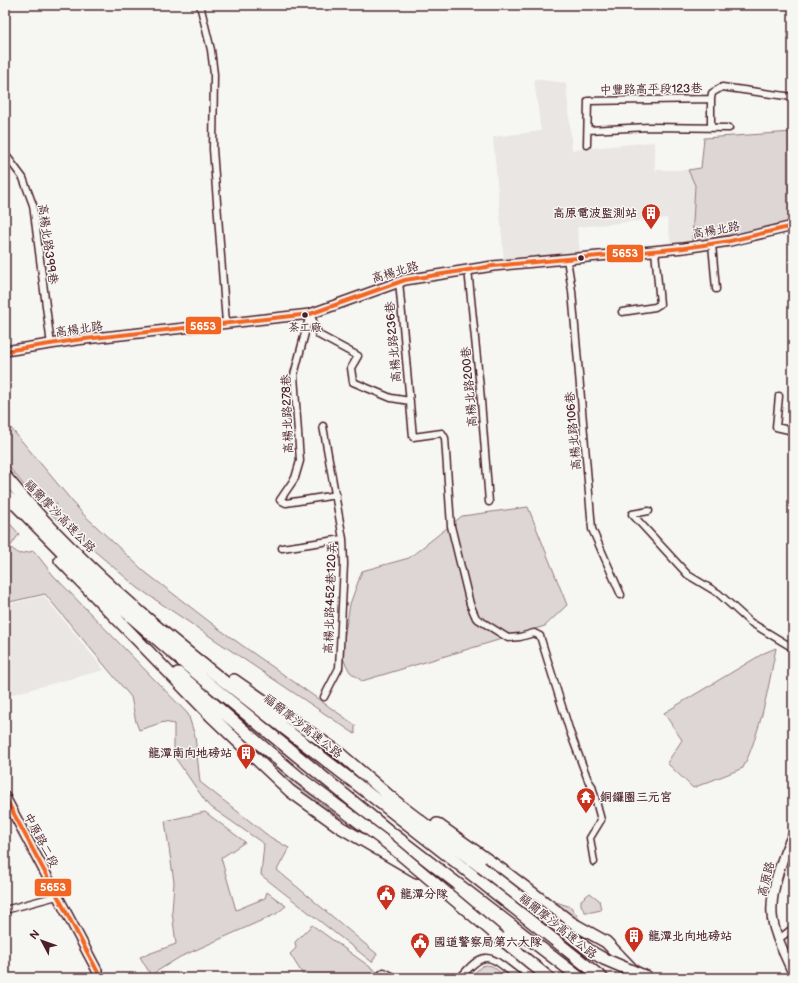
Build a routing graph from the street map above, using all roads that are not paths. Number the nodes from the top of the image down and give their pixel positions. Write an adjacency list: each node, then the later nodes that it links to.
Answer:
1 (200, 5): 18 (street)
2 (711, 96): 3 (street, 中豐路高平段123巷); 4 (street); 6 (street, 中豐路高平段123巷)
3 (793, 97)
4 (711, 126): 5 (street); 6 (street)
5 (729, 128)
6 (588, 130): 7 (street, 中豐路高平段123巷)
7 (587, 145)
8 (5, 154): 19 (street, 高楊北路399巷)
9 (793, 226): 10 (street, 高楊北路)
10 (712, 244): 11 (street, 高楊北路); 15 (street)
11 (655, 251): 12 (street, 高楊北路); 16 (street)
12 (567, 259): 13 (street, 高楊北路); 32 (street, 高楊北路106巷)
13 (468, 269): 14 (street, 高楊北路); 28 (street, 高楊北路200巷)
14 (399, 282): 17 (street, 高楊北路); 22 (street, 高楊北路236巷)
15 (716, 290)
16 (622, 312)
17 (310, 314): 18 (street, 高楊北路); 22 (street); 27 (street, 高楊北路278巷)
18 (226, 324): 19 (street, 高楊北路)
19 (51, 344): 20 (street, 高楊北路)
20 (5, 351)
21 (779, 396): 24 (street)
22 (410, 401): 40 (street, 高楊北路236巷)
23 (323, 426): 27 (street, 高楊北路452巷120弄)
24 (793, 431)
25 (5, 476): 34 (highway, 福爾摩沙高速公路)
26 (5, 495): 33 (highway); 46 (highway, 福爾摩沙高速公路)
27 (336, 495): 30 (street, 高楊北路452巷120弄)
28 (489, 502)
29 (650, 511): 35 (street)
30 (343, 539): 31 (street); 36 (street, 高楊北路452巷120弄)
31 (282, 548)
32 (621, 595)
33 (136, 638): 46 (highway); 52 (highway, bridge)
34 (179, 643): 37 (highway); 53 (highway, 福爾摩沙高速公路)
35 (793, 648)
36 (324, 697)
37 (374, 781): 54 (highway); 55 (highway, bridge)
38 (5, 797): 41 (street, 中原路二段)
39 (793, 836): 44 (street, 高原路)
40 (594, 862)
41 (57, 896): 42 (street); 47 (street, 中原路二段)
42 (5, 910)
43 (793, 928): 44 (street)
44 (778, 939): 45 (street, 高原路)
45 (793, 973)
46 (577, 975)
47 (101, 978)
48 (377, 978): 49 (street)
49 (396, 978)
50 (460, 978): 51 (street)
51 (519, 978)
52 (549, 978)
53 (602, 978)
54 (641, 978)
55 (649, 978)

